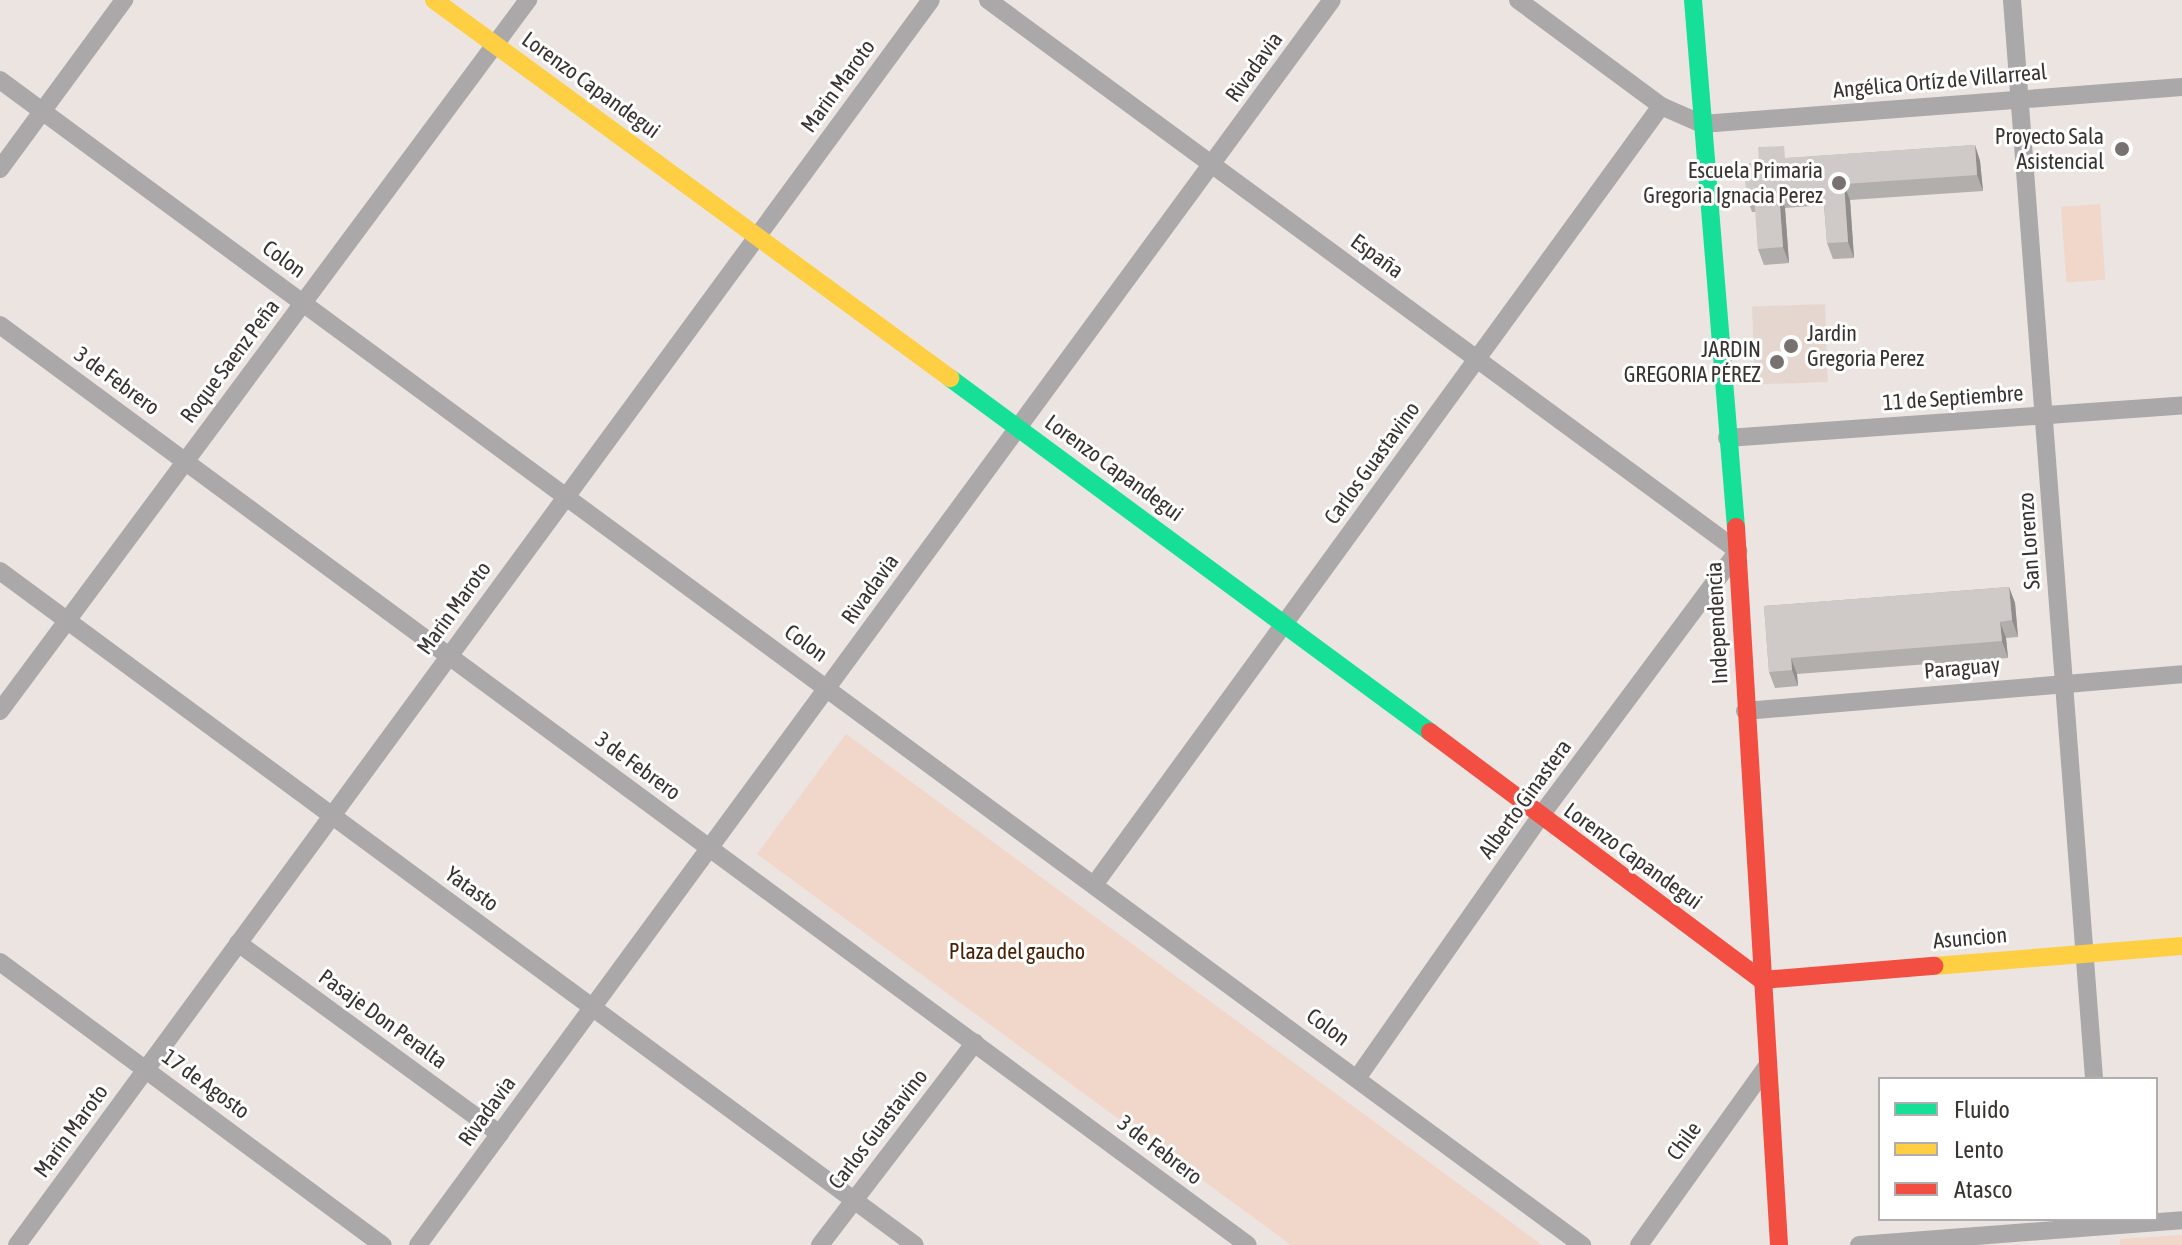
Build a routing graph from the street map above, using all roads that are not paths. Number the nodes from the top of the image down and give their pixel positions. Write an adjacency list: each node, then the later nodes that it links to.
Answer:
1 (124, 0): 15 (street)
2 (434, 0): 10 (street, Lorenzo Capandegui)
3 (528, 0): 10 (street, Roque Saenz Peña)
4 (931, 0): 19 (street, Marin Maroto)
5 (988, 0): 17 (street, España)
6 (1332, 0): 17 (street, Rivadavia)
7 (1518, 0): 14 (street)
8 (1693, 0): 16 (street, Independencia)
9 (2012, 0): 13 (street, San Lorenzo)
10 (495, 45): 19 (street, Lorenzo Capandegui); 20 (street, Roque Saenz Peña)
11 (0, 80): 15 (street, Colon)
12 (2182, 87): 13 (street, Angélica Ortíz de Villarreal)
13 (2019, 98): 16 (street, Angélica Ortíz de Villarreal); 24 (street, San Lorenzo)
14 (1661, 106): 16 (street); 22 (street, Carlos Guastavino)
15 (43, 111): 18 (street); 20 (street, Colon)
16 (1702, 124): 26 (street, Independencia)
17 (1212, 165): 22 (street, España); 25 (street, Rivadavia)
18 (0, 169)
19 (757, 237): 25 (street, Lorenzo Capandegui); 28 (street, Marin Maroto)
20 (303, 303): 27 (street, Roque Saenz Peña); 28 (street, Colon)
21 (0, 325): 27 (street, 3 de Febrero)
22 (1476, 360): 29 (street, España); 32 (street, Carlos Guastavino)
23 (2182, 405): 24 (street, 11 de Septiembre)
24 (2044, 415): 26 (street, 11 de Septiembre); 35 (street, San Lorenzo)
25 (1018, 428): 32 (street, Lorenzo Capandegui); 36 (street, Rivadavia)
26 (1727, 438): 29 (street, Independencia)
27 (185, 462): 31 (street, Roque Saenz Peña); 33 (street, 3 de Febrero)
28 (566, 497): 33 (street, Marin Maroto); 36 (street, Colon)
29 (1738, 551): 38 (street, Independencia); 40 (street, Alberto Ginastera)
30 (0, 571): 31 (street, Yatasto)
31 (67, 621): 37 (street, Roque Saenz Peña); 39 (street, Yatasto)
32 (1285, 623): 40 (street, Lorenzo Capandegui); 42 (street, Carlos Guastavino)
33 (449, 656): 39 (street, Marin Maroto); 41 (street, 3 de Febrero)
34 (2182, 674): 35 (street, Paraguay)
35 (2064, 683): 38 (street, Paraguay); 45 (street, San Lorenzo)
36 (827, 688): 41 (street, Rivadavia); 42 (street, Colon)
37 (0, 711)
38 (1745, 711): 47 (street, Independencia)
39 (332, 816): 43 (street, Marin Maroto); 48 (street, Yatasto)
40 (1540, 817): 47 (street, Lorenzo Capandegui); 53 (street, Alberto Ginastera)
41 (710, 848): 48 (street, Rivadavia); 49 (street, 3 de Febrero)
42 (1094, 885): 53 (street, Colon)
43 (238, 943): 51 (street, Marin Maroto); 54 (street, Pasaje Don Peralta)
44 (2182, 946): 45 (street, Asuncion)
45 (2084, 952): 47 (street, Asuncion); 52 (street, San Lorenzo)
46 (0, 962): 51 (street, 17 de Agosto)
47 (1762, 980): 50 (street, Independencia)
48 (592, 1008): 54 (street, Rivadavia); 55 (street, Yatasto)
49 (975, 1042): 55 (street, Carlos Guastavino); 58 (street, 3 de Febrero)
50 (1768, 1065): 65 (street, Chile); 66 (street, Independencia)
51 (145, 1070): 59 (street, Marin Maroto); 60 (street, 17 de Agosto)
52 (2094, 1077)
53 (1357, 1078): 64 (street, Colon)
54 (500, 1134): 61 (street, Rivadavia)
55 (853, 1200): 62 (street, Carlos Guastavino); 63 (street, Yatasto)
56 (2182, 1220): 57 (street)
57 (2105, 1230): 67 (street)
58 (1237, 1242)
59 (17, 1245)
60 (383, 1245)
61 (418, 1245)
62 (820, 1245)
63 (915, 1245)
64 (1582, 1245)
65 (1639, 1245)
66 (1779, 1245)
67 (1859, 1245)

